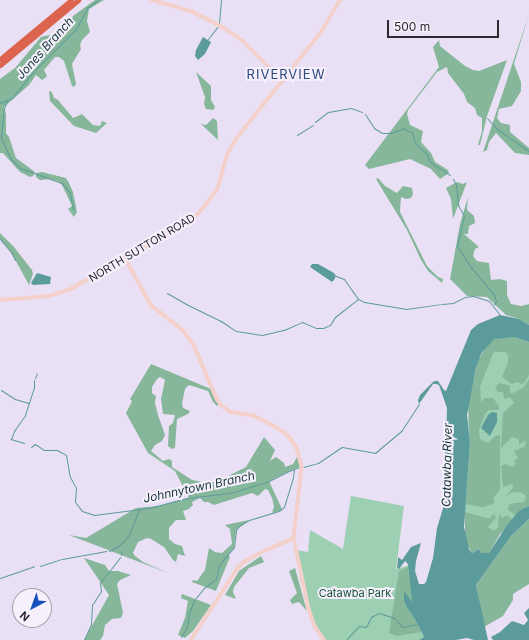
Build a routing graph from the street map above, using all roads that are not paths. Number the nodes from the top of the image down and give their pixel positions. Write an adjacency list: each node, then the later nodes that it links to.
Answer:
1 (71, 0): 5 (highway)
2 (78, 0): 6 (highway)
3 (152, 0): 7 (street)
4 (340, 0): 7 (street, NORTH SUTTON ROAD)
5 (0, 59)
6 (0, 65)
7 (283, 81): 8 (street, NORTH SUTTON ROAD)
8 (126, 258): 9 (street, NORTH SUTTON ROAD); 10 (street)
9 (0, 300)
10 (294, 538): 11 (street); 12 (street)
11 (191, 640)
12 (324, 640)

